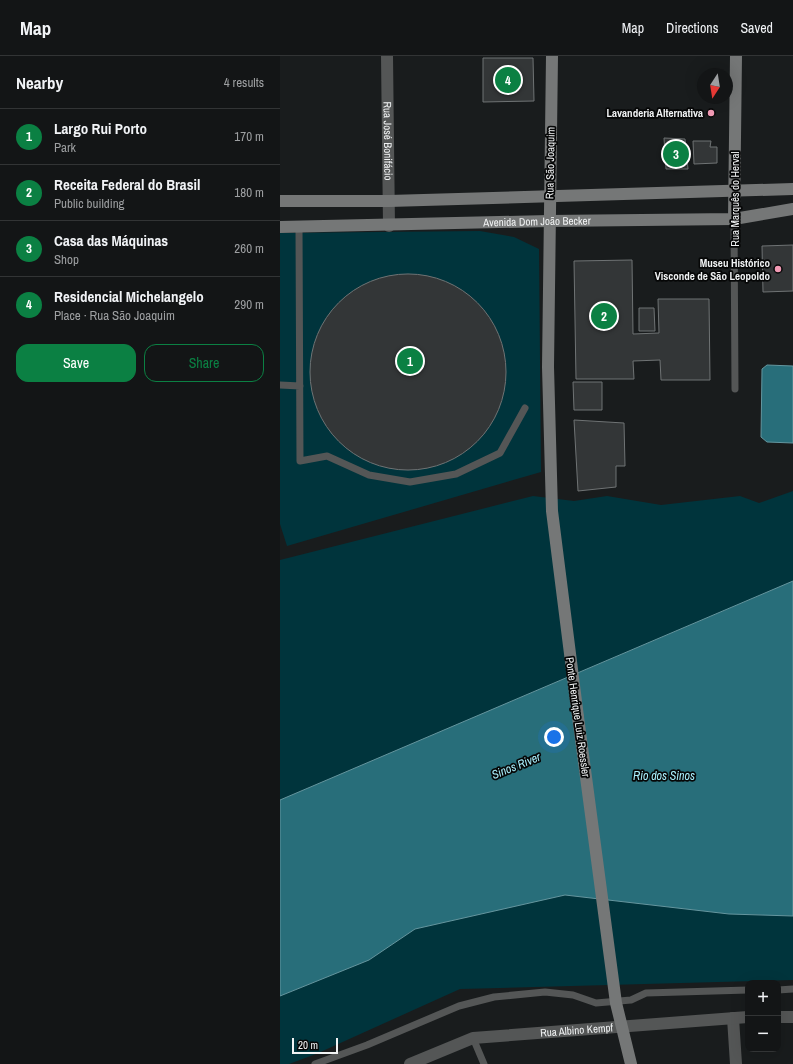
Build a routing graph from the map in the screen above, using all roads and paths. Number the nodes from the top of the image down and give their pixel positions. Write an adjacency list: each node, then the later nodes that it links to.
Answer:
1 (387, 56): 8 (street, Rua José Bonifácio)
2 (552, 56): 6 (street, Rua São Joaquim)
3 (736, 56): 5 (street, Rua Marquês do Herval)
4 (793, 189): 5 (street)
5 (734, 191): 6 (street); 10 (street, Rua Marquês do Herval)
6 (550, 196): 8 (street); 11 (street, Rua São Joaquim)
7 (280, 201): 8 (street)
8 (389, 201): 12 (street, Rua José Bonifácio)
9 (793, 208): 10 (street, Avenida Dom João Becker)
10 (734, 219): 11 (street, Avenida Dom João Becker); 18 (lane, Rua Marquês do Herval)
11 (550, 221): 12 (street, Avenida Dom João Becker); 15 (street, Rua São Joaquim)
12 (389, 226): 14 (street, Avenida Dom João Becker)
13 (280, 227): 14 (street, Avenida Dom João Becker)
14 (299, 227): 17 (lane)
15 (548, 367): 31 (street, Ponte Henrique Luiz Roessler, bridge)
16 (280, 385): 17 (lane)
17 (300, 386): 19 (lane)
18 (735, 389)
19 (525, 408)
20 (793, 989): 22 (lane)
21 (745, 990): 28 (lane)
22 (781, 990)
23 (745, 1017): 26 (street, Rua Albino Kempf)
24 (781, 1017): 25 (street)
25 (793, 1017)
26 (733, 1018): 27 (street, Rua Albino Kempf); 32 (street)
27 (473, 1038): 29 (street, Rua Albino Kempf); 30 (lane)
28 (315, 1064)
29 (410, 1064)
30 (484, 1064)
31 (631, 1064)
32 (736, 1064)

